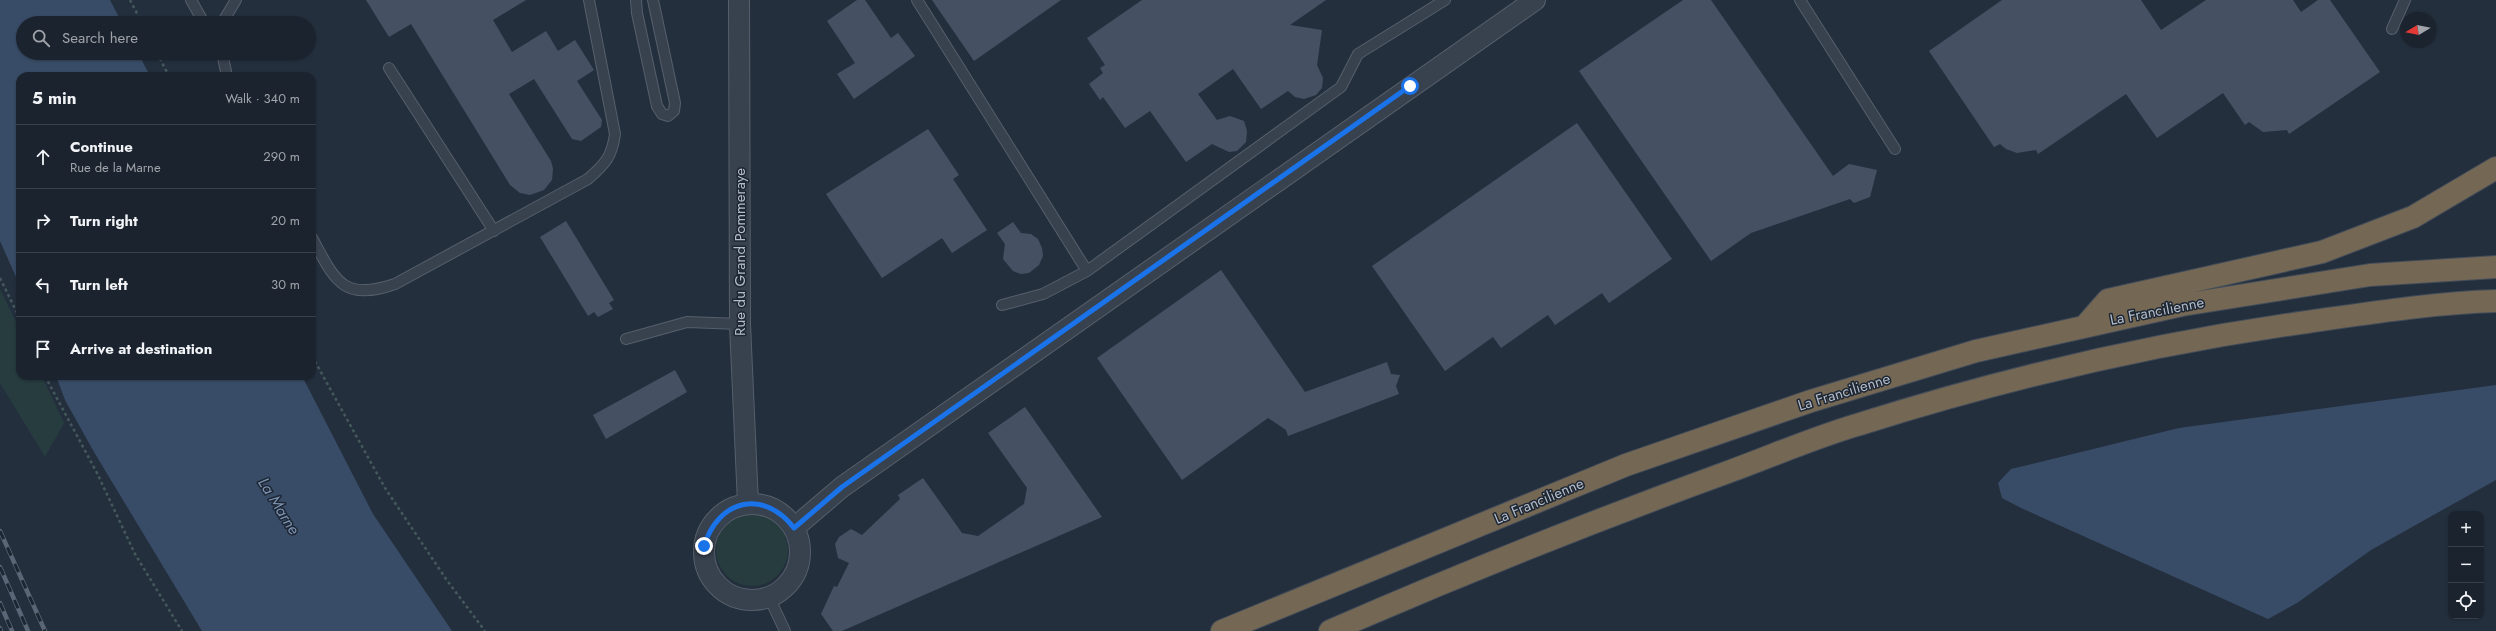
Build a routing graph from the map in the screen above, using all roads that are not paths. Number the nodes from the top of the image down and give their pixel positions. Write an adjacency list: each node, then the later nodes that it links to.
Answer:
1 (191, 0): 12 (lane)
2 (236, 0): 13 (lane)
3 (589, 0): 20 (lane)
4 (636, 0): 5 (lane)
5 (653, 0)
6 (739, 0): 26 (street, Rue du Grand Pommeraye)
7 (917, 0): 23 (lane)
8 (1445, 0): 23 (lane)
9 (1534, 0): 30 (street)
10 (1800, 0): 18 (lane)
11 (2405, 0): 14 (lane)
12 (200, 16)
13 (226, 16)
14 (2392, 29)
15 (223, 60): 17 (lane)
16 (389, 68): 20 (lane)
17 (225, 72)
18 (1894, 149)
19 (2496, 168): 27 (highway)
20 (494, 231): 21 (lane)
21 (316, 245)
22 (2496, 267): 27 (highway, La Francilienne)
23 (1087, 271): 25 (lane)
24 (2496, 301): 34 (highway)
25 (1002, 305)
26 (740, 324): 28 (lane); 29 (street, Rue du Grand Pommeraye)
27 (2086, 325): 33 (highway, La Francilienne)
28 (626, 339)
29 (748, 504): 30 (street); 31 (street)
30 (794, 528): 31 (street)
31 (769, 597): 32 (lane)
32 (785, 631)
33 (1222, 631)
34 (1330, 631)

